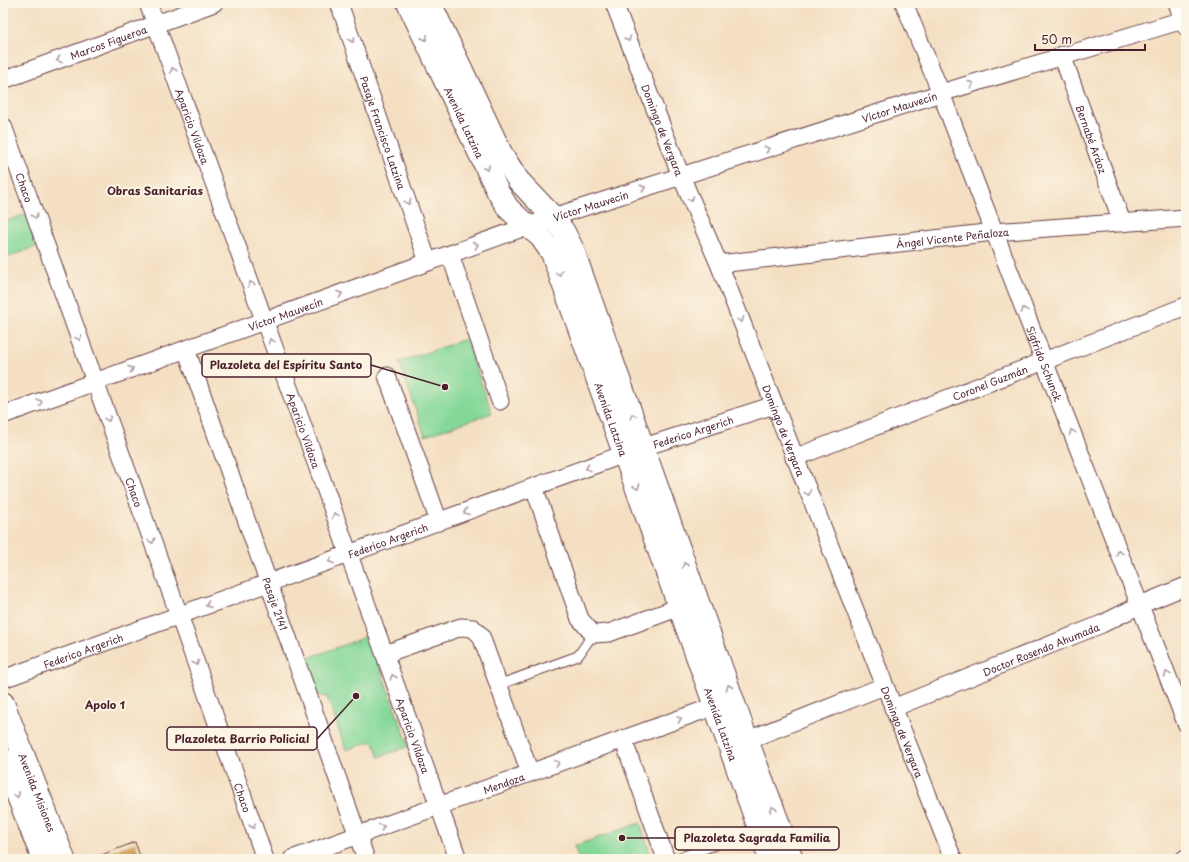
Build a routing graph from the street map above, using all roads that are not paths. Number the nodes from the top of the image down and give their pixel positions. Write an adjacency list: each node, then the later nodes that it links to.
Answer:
1 (148, 3): 10 (street, Aparicio Vildoza)
2 (214, 3): 10 (street, Marcos Figueroa)
3 (339, 3): 22 (street, Pasaje Francisco Latzina, one-way to 22)
4 (408, 3): 19 (street, Avenida Latzina, one-way to 19)
5 (430, 3): 16 (street, Avenida Latzina)
6 (614, 3): 15 (street, Domingo de Vergara, one-way to 15)
7 (904, 3): 13 (street, Sigfrido Schunck)
8 (1177, 3): 9 (street)
9 (1185, 22): 11 (street, Víctor Mauvecín)
10 (156, 24): 12 (street, Marcos Figueroa, one-way to 12); 25 (street, Aparicio Vildoza, one-way to 10)
11 (1062, 55): 13 (street, Víctor Mauvecín, one-way to 11); 18 (street, Bernabé Aráoz)
12 (3, 80)
13 (941, 93): 15 (street, Víctor Mauvecín, one-way to 13); 20 (street, Sigfrido Schunck)
14 (3, 126): 29 (street, Chaco, one-way to 29)
15 (681, 176): 16 (street, Víctor Mauvecín, one-way to 15); 23 (street, Domingo de Vergara, one-way to 23)
16 (553, 217): 19 (street, Víctor Mauvecín); 33 (street, Avenida Latzina, one-way to 16)
17 (1186, 218): 18 (street, Ángel Vicente Peñaloza)
18 (1122, 222): 20 (street, Ángel Vicente Peñaloza)
19 (527, 226): 21 (street, Víctor Mauvecín, one-way to 19); 33 (street, Avenida Latzina, one-way to 33)
20 (994, 232): 23 (street, Ángel Vicente Peñaloza); 27 (street, Sigfrido Schunck, one-way to 20)
21 (450, 254): 22 (street, Víctor Mauvecín); 30 (street)
22 (428, 262): 25 (street, Víctor Mauvecín, one-way to 22)
23 (719, 264): 31 (street, Domingo de Vergara, one-way to 31)
24 (1186, 306): 27 (street, Coronel Guzmán)
25 (264, 321): 26 (street, Víctor Mauvecín); 37 (street, Aparicio Vildoza, one-way to 25)
26 (186, 349): 29 (street, Víctor Mauvecín, one-way to 26); 38 (street, Pasaje 2141)
27 (1044, 361): 34 (street, Coronel Guzmán); 40 (street, Sigfrido Schunck, one-way to 27)
28 (387, 376): 36 (street)
29 (94, 382): 32 (street, Víctor Mauvecín, one-way to 29); 42 (street, Chaco, one-way to 42)
30 (500, 401)
31 (774, 405): 33 (street, Federico Argerich); 34 (street, Domingo de Vergara)
32 (3, 415)
33 (634, 451): 35 (street, Federico Argerich, one-way to 35); 41 (street, Avenida Latzina, one-way to 41); 53 (street, Avenida Latzina, one-way to 33)
34 (794, 458): 47 (street, Domingo de Vergara, one-way to 47)
35 (534, 487): 36 (street, Federico Argerich, one-way to 36); 43 (street)
36 (439, 522): 37 (street, Federico Argerich)
37 (348, 554): 38 (street, Federico Argerich, one-way to 38); 44 (street, Aparicio Vildoza)
38 (268, 584): 42 (street, Federico Argerich, one-way to 42); 58 (street, Pasaje 2141)
39 (1186, 586): 40 (street, Doctor Rosendo Ahumada)
40 (1140, 605): 50 (street, Doctor Rosendo Ahumada); 51 (street, Sigfrido Schunck, one-way to 40)
41 (680, 607): 43 (street); 49 (street, Avenida Latzina)
42 (179, 616): 45 (street, Federico Argerich); 61 (street, Chaco, one-way to 61)
43 (593, 634): 46 (lane)
44 (385, 654): 46 (street); 56 (street, Aparicio Vildoza, one-way to 44)
45 (3, 679)
46 (498, 685): 55 (street)
47 (884, 686): 50 (street, Domingo de Vergara); 53 (street)
48 (3, 703): 60 (street, Avenida Misiones)
49 (715, 706): 52 (street, Mendoza, one-way to 49); 53 (street, Avenida Latzina)
50 (893, 708): 69 (street, Domingo de Vergara)
51 (1186, 723)
52 (623, 739): 55 (street, Mendoza, one-way to 52); 65 (street)
53 (738, 744): 57 (street, Avenida Latzina); 68 (street, Avenida Latzina, one-way to 53)
54 (3, 759): 59 (street, Avenida Misiones, one-way to 59)
55 (530, 773): 56 (street, Mendoza)
56 (438, 806): 58 (street, Mendoza, one-way to 56); 64 (street, Aparicio Vildoza)
57 (759, 829): 66 (lane); 67 (street, Avenida Latzina)
58 (358, 835): 62 (street, Mendoza); 63 (street, Pasaje 2141)
59 (43, 859)
60 (64, 859)
61 (265, 859)
62 (292, 859)
63 (366, 859)
64 (458, 859)
65 (666, 859)
66 (676, 859)
67 (770, 859)
68 (792, 859)
69 (953, 859)

